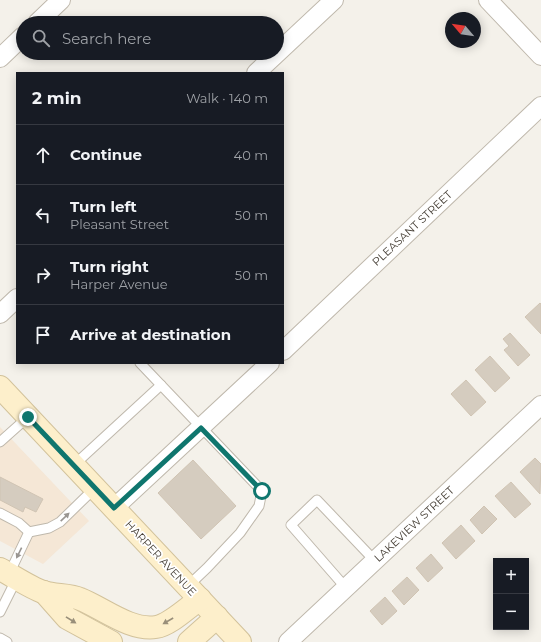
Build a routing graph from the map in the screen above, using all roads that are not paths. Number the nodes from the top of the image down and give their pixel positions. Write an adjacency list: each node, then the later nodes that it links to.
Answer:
1 (61, 0): 4 (street)
2 (334, 0): 6 (street)
3 (488, 0): 7 (street)
4 (44, 16)
5 (16, 43): 8 (street)
6 (284, 47)
7 (541, 56)
8 (0, 58)
9 (270, 60): 10 (street)
10 (257, 72)
11 (541, 106): 14 (street, PLEASANT STREET)
12 (16, 299): 13 (street)
13 (0, 314)
14 (284, 350)
15 (141, 364): 17 (lane)
16 (269, 364): 21 (street)
17 (161, 385): 21 (lane); 23 (lane)
18 (0, 387): 20 (main road, HARPER AVENUE)
19 (541, 405): 28 (street, LAKEVIEW STREET)
20 (28, 417): 22 (lane); 23 (main road, HARPER AVENUE)
21 (201, 428): 25 (street); 32 (lane)
22 (0, 442)
23 (74, 465): 24 (main road, HARPER AVENUE)
24 (95, 488): 25 (main road, HARPER AVENUE); 27 (lane, one-way to 24)
25 (114, 508): 32 (main road, HARPER AVENUE)
26 (0, 513): 27 (lane)
27 (29, 532): 29 (lane, one-way to 29)
28 (375, 560): 30 (street, LAKEVIEW STREET); 30 (lane)
29 (9, 574): 31 (main road); 33 (lane)
30 (346, 588): 40 (street, LAKEVIEW STREET)
31 (44, 592): 32 (main road, one-way to 31); 37 (main road, one-way to 37)
32 (194, 592): 34 (main road, HARPER AVENUE)
33 (0, 612)
34 (217, 617): 38 (main road); 39 (main road, HARPER AVENUE)
35 (0, 638): 36 (lane)
36 (7, 642)
37 (112, 642)
38 (189, 642)
39 (240, 642)
40 (288, 642)

